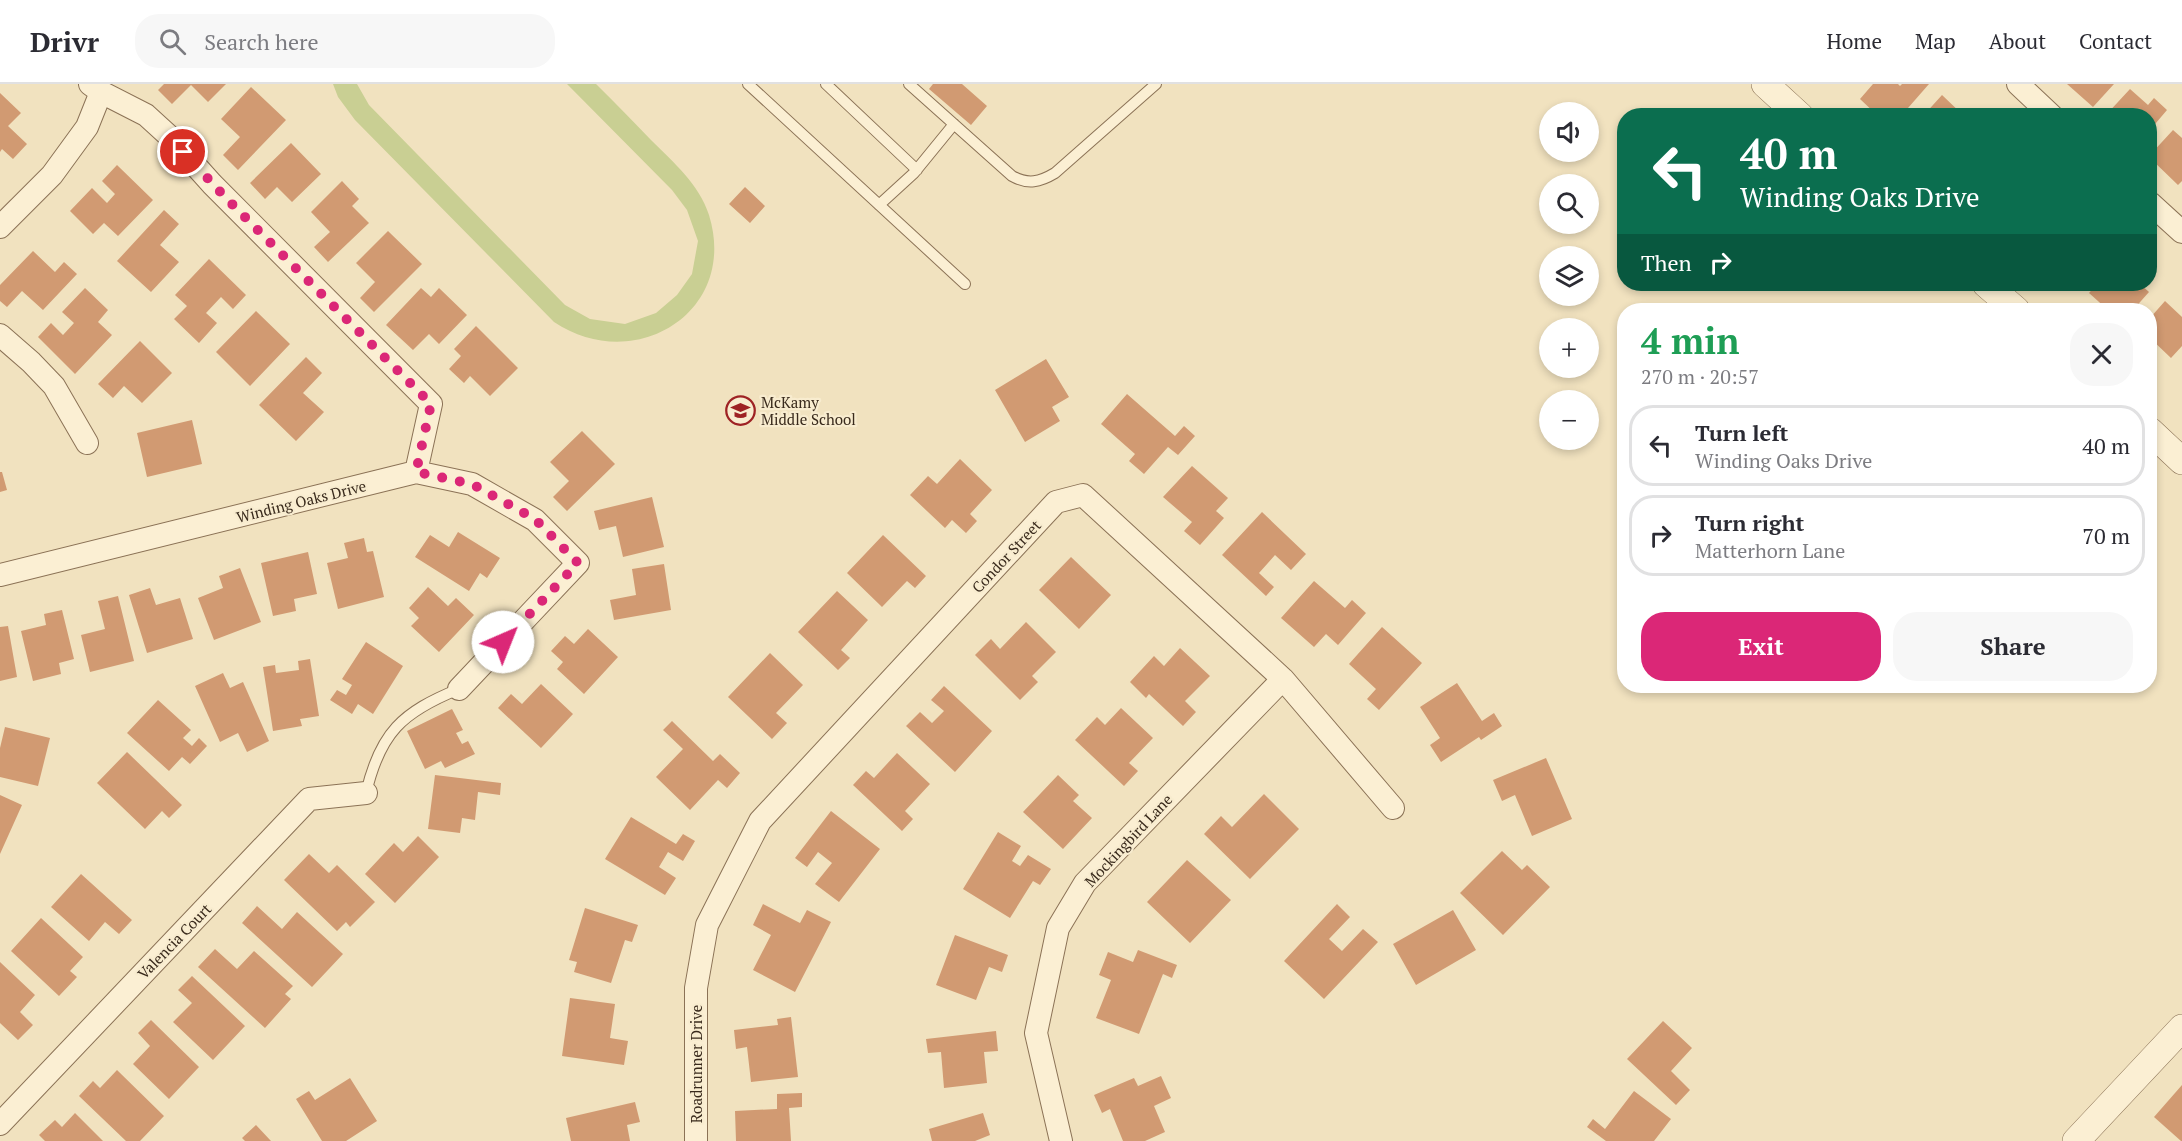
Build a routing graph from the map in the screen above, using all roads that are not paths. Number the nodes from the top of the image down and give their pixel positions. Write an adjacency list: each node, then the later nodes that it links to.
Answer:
1 (748, 84): 12 (lane)
2 (826, 84): 11 (lane)
3 (909, 84): 10 (lane)
4 (1156, 84): 10 (lane)
5 (1765, 84): 8 (street)
6 (2018, 84): 9 (street)
7 (95, 88): 14 (street); 23 (street)
8 (1791, 108)
9 (2044, 108)
10 (954, 124): 11 (lane)
11 (917, 170): 12 (lane)
12 (879, 205): 16 (lane)
13 (2157, 209): 15 (street)
14 (0, 227)
15 (2182, 232)
16 (965, 284)
17 (1994, 291): 18 (street)
18 (2008, 303)
19 (0, 335): 21 (street)
20 (2157, 438): 22 (street)
21 (87, 443)
22 (2182, 461)
23 (416, 472): 24 (street, Winding Oaks Drive); 26 (street, Winding Oaks Drive)
24 (0, 575)
25 (1282, 679): 28 (street, Condor Street); 29 (street, Condor Street); 33 (street, Mockingbird Lane)
26 (459, 689): 27 (lane)
27 (366, 793): 31 (street, Valencia Court)
28 (1393, 808)
29 (696, 988): 32 (street, Roadrunner Drive)
30 (2182, 1028): 34 (street)
31 (0, 1124)
32 (696, 1141)
33 (1061, 1141)
34 (2076, 1141)

